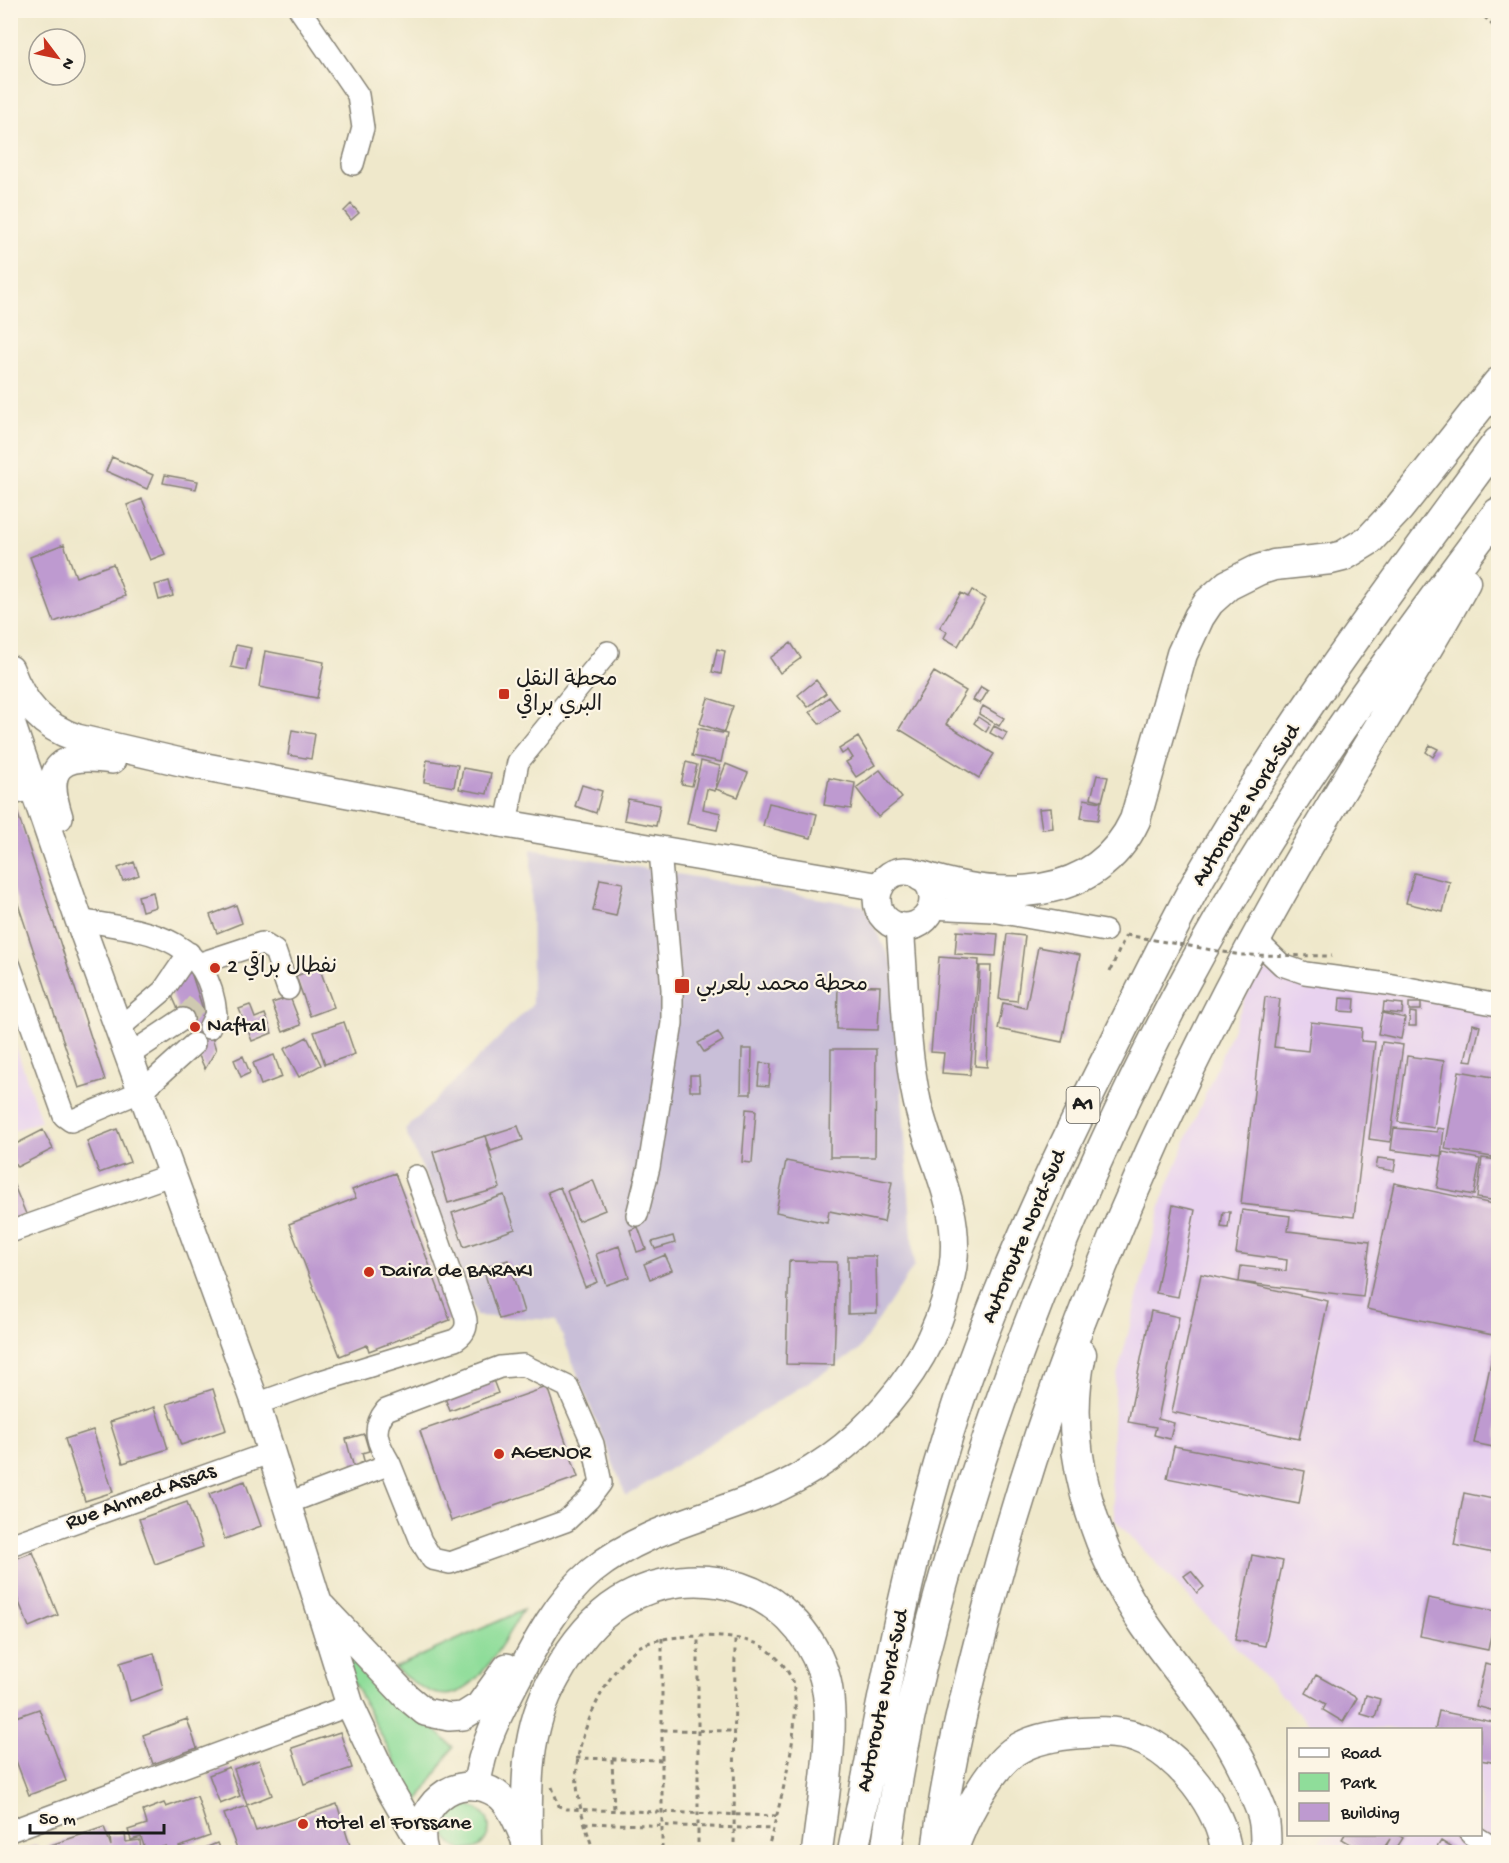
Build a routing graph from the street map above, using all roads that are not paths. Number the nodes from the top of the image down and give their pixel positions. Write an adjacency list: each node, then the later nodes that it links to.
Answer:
1 (300, 10): 2 (street)
2 (353, 164)
3 (1498, 382): 15 (highway)
4 (1498, 442): 53 (highway, Autoroute Nord-Sud / A1)
5 (1498, 513): 54 (highway, Autoroute Nord-Sud / A1)
6 (1498, 521): 22 (highway)
7 (608, 652): 13 (street)
8 (12, 681): 11 (main road)
9 (10, 720): 10 (main road)
10 (17, 753): 12 (main road)
11 (185, 763): 13 (main road); 16 (main road)
12 (22, 791): 16 (main road)
13 (506, 824): 14 (main road)
14 (660, 851): 17 (main road); 35 (street)
15 (921, 876): 17 (main road); 18 (main road)
16 (68, 884): 19 (main road)
17 (880, 887): 20 (main road)
18 (932, 909): 20 (main road); 21 (street)
19 (79, 920): 23 (street); 28 (main road)
20 (900, 927): 43 (main road)
21 (1105, 931)
22 (1257, 941): 26 (street); 37 (highway)
23 (194, 959): 25 (street); 28 (street); 29 (street)
24 (10, 966): 32 (street)
25 (288, 989)
26 (1498, 1005)
27 (183, 1019): 31 (street)
28 (119, 1028): 31 (main road)
29 (209, 1028)
30 (194, 1044): 32 (street)
31 (129, 1055): 32 (main road)
32 (142, 1091): 33 (main road)
33 (173, 1174): 36 (street); 38 (main road)
34 (416, 1176): 38 (street)
35 (637, 1215)
36 (10, 1232)
37 (1102, 1268): 55 (highway); 58 (highway)
38 (256, 1404): 39 (main road)
39 (272, 1452): 41 (main road); 42 (street, Rue Ahmed Assas)
40 (390, 1464): 40 (street); 41 (street)
41 (288, 1503): 44 (main road)
42 (10, 1545)
43 (591, 1572): 44 (main road); 46 (main road)
44 (319, 1604): 45 (main road)
45 (350, 1705): 47 (street); 50 (main road)
46 (477, 1786): 49 (main road); 50 (main road)
47 (10, 1831)
48 (1474, 1836): 51 (street)
49 (529, 1848): 52 (highway)
50 (424, 1850)
51 (1498, 1851)
52 (817, 1852)
53 (853, 1852)
54 (886, 1852)
55 (937, 1852)
56 (952, 1852): 57 (highway)
57 (1226, 1852)
58 (1266, 1852)

